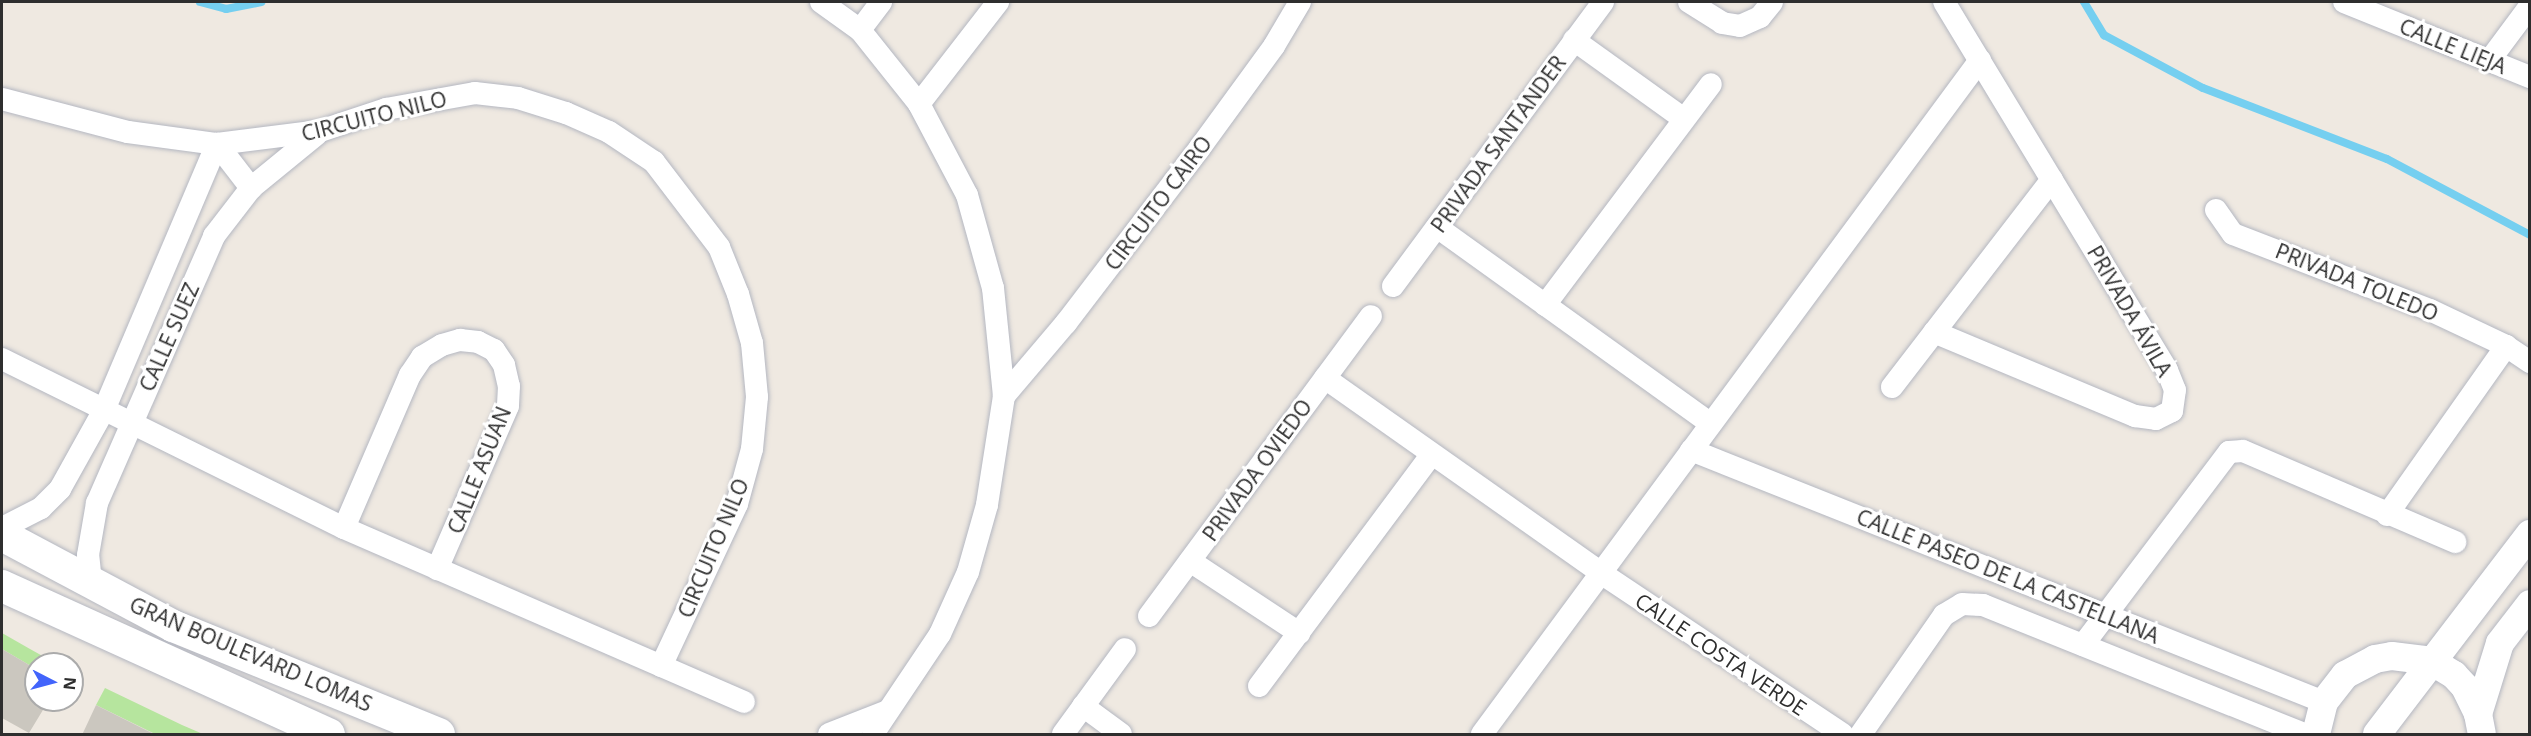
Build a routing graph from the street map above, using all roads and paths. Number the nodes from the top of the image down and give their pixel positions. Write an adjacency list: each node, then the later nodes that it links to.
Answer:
1 (821, 2): 11 (street)
2 (881, 2): 11 (street)
3 (998, 2): 18 (street)
4 (1300, 2): 35 (street, CIRCUITO CAIRO)
5 (1603, 2): 12 (street, PRIVADA SANTANDER)
6 (1689, 2): 7 (street)
7 (1772, 2)
8 (1944, 2): 13 (street, PRIVADA ÁVILA)
9 (2344, 2): 14 (street, CALLE LIEJA)
10 (2529, 6): 14 (street)
11 (860, 30): 18 (street)
12 (1574, 40): 19 (street); 25 (street, PRIVADA SANTANDER)
13 (1980, 60): 22 (street, PRIVADA ÁVILA); 38 (street)
14 (2489, 61): 15 (street, CALLE LIEJA)
15 (2529, 77)
16 (1711, 84): 19 (street)
17 (2, 99): 21 (street, CIRCUITO NILO)
18 (919, 104): 35 (street)
19 (1684, 119): 27 (street)
20 (321, 131): 21 (street, CIRCUITO NILO); 23 (street, CALLE SUEZ); 59 (street, CIRCUITO NILO)
21 (217, 144): 23 (street); 36 (street, CALLE SUEZ)
22 (2052, 180): 29 (street); 29 (street, PRIVADA ÁVILA)
23 (251, 188): 37 (street, CALLE SUEZ)
24 (2216, 210): 30 (street, PRIVADA TOLEDO)
25 (1437, 227): 26 (street, PRIVADA SANTANDER); 27 (street)
26 (1393, 286)
27 (1545, 305): 38 (street)
28 (1371, 316): 33 (street, PRIVADA OVIEDO)
29 (1934, 332): 34 (street)
30 (2506, 346): 32 (street, PRIVADA TOLEDO); 41 (street)
31 (2, 359): 36 (street)
32 (2529, 362)
33 (1325, 378): 40 (street, PRIVADA OVIEDO); 47 (street, PRIVADA OVIEDO)
34 (1892, 387)
35 (1004, 396): 64 (street)
36 (104, 410): 37 (street); 42 (street, CALLE SUEZ)
37 (132, 423): 43 (street); 50 (street, CALLE SUEZ)
38 (1711, 424): 39 (street)
39 (1691, 450): 49 (street); 53 (street, CALLE PASEO DE LA CASTELLANA)
40 (1432, 454): 49 (street, PRIVADA OVIEDO); 55 (street)
41 (2387, 515): 46 (street); 53 (street)
42 (2, 528)
43 (345, 528): 48 (street); 48 (street, CALLE ASUAN)
44 (2529, 534): 58 (street)
45 (2, 535): 50 (main road, GRAN BOULEVARD LOMAS)
46 (2455, 542)
47 (1190, 561): 54 (street, PRIVADA OVIEDO); 55 (street, PRIVADA OVIEDO)
48 (437, 568): 59 (street)
49 (1601, 573): 72 (street); 73 (street, CALLE COSTA VERDE)
50 (91, 582): 67 (main road, GRAN BOULEVARD LOMAS)
51 (2, 586): 66 (main road, GRAN BOULEVARD LOMAS)
52 (2529, 604): 65 (street)
53 (2106, 615): 56 (street); 62 (street, CALLE PASEO DE LA CASTELLANA)
54 (1149, 616)
55 (1299, 633): 60 (street)
56 (2083, 645): 74 (street, CALLE PASEO DE LA CASTELLANA); 75 (street, CALLE PASEO DE LA CASTELLANA)
57 (1125, 649): 63 (street)
58 (2431, 660): 62 (street); 65 (street); 77 (street)
59 (661, 666): 61 (street)
60 (1259, 686)
61 (744, 702)
62 (2324, 702): 76 (street)
63 (1083, 706): 70 (street); 71 (street)
64 (888, 711): 68 (street); 69 (street)
65 (2480, 724)
66 (329, 735)
67 (439, 735)
68 (829, 735)
69 (873, 735)
70 (1062, 735)
71 (1121, 735)
72 (1482, 735)
73 (1842, 735)
74 (1861, 735)
75 (2304, 735)
76 (2316, 735)
77 (2377, 735)

